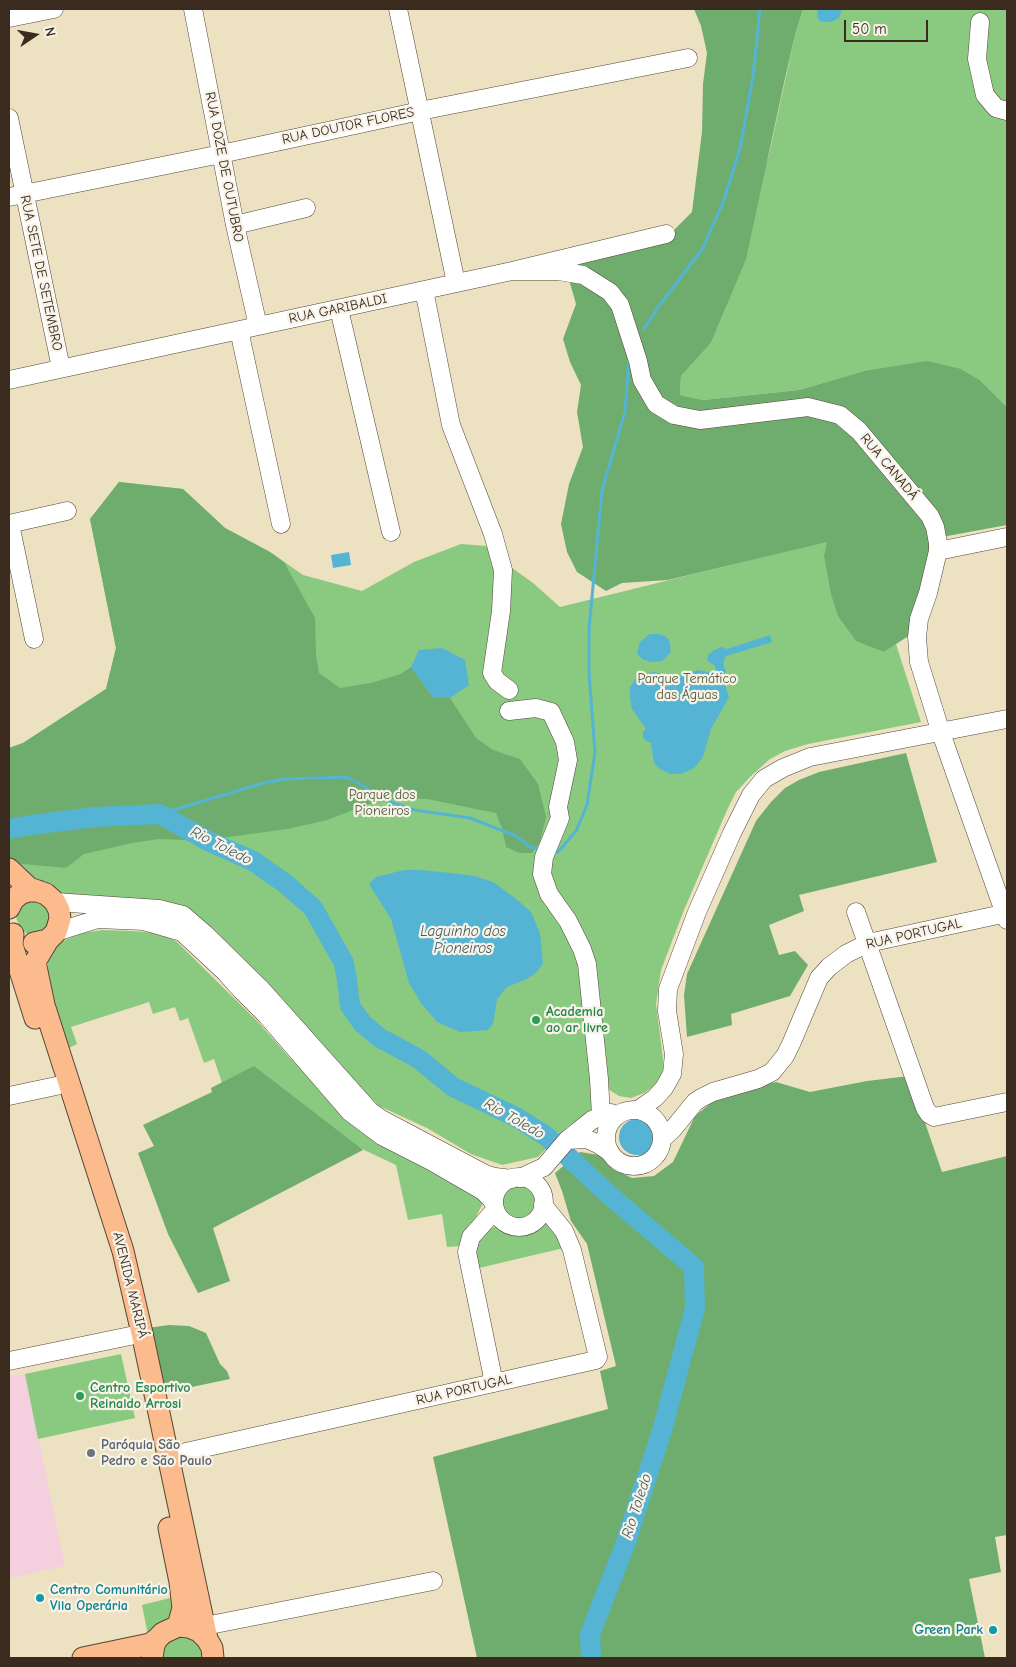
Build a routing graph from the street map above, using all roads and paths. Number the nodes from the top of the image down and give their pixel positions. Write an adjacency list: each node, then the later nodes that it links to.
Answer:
1 (54, 9): 4 (street)
2 (193, 9): 10 (street, RUA DOZE DE OUTUBRO)
3 (398, 9): 7 (street)
4 (9, 18)
5 (980, 22): 8 (street)
6 (688, 58): 7 (street, RUA DOUTOR FLORES)
7 (420, 111): 10 (street, RUA DOUTOR FLORES); 16 (street)
8 (1007, 111)
9 (9, 118): 11 (street, RUA SETE DE SETEMBRO)
10 (221, 154): 11 (street, RUA DOUTOR FLORES); 13 (street, RUA DOZE DE OUTUBRO)
11 (17, 195): 21 (street, RUA SETE DE SETEMBRO)
12 (306, 208): 13 (street)
13 (235, 225): 19 (street, RUA DOZE DE OUTUBRO)
14 (666, 234): 15 (street, RUA GARIBALDI)
15 (512, 271): 16 (street, RUA GARIBALDI); 28 (street, RUA CANADÁ)
16 (456, 283): 17 (street, RUA GARIBALDI)
17 (424, 290): 18 (street, RUA GARIBALDI); 30 (street)
18 (339, 309): 19 (street, RUA GARIBALDI); 26 (street)
19 (258, 326): 20 (street, RUA GARIBALDI)
20 (239, 330): 21 (street, RUA GARIBALDI); 25 (street)
21 (61, 368): 22 (street, RUA GARIBALDI)
22 (9, 380)
23 (66, 511): 24 (street)
24 (10, 524): 29 (street)
25 (282, 524)
26 (391, 532)
27 (1007, 537): 28 (street)
28 (938, 551): 33 (street, RUA CANADÁ)
29 (34, 639)
30 (509, 690)
31 (508, 711): 45 (street)
32 (1007, 719): 33 (street)
33 (940, 733): 38 (street, RUA CANADÁ); 45 (street)
34 (9, 869): 35 (main road)
35 (46, 896): 36 (main road); 40 (main road); 50 (street)
36 (9, 908)
37 (856, 912): 41 (street)
38 (1006, 916): 41 (street, RUA PORTUGAL)
39 (11, 930): 40 (main road); 42 (main road, AVENIDA MARIPÁ)
40 (52, 936): 52 (street); 56 (main road, AVENIDA MARIPÁ)
41 (868, 943): 44 (street); 46 (street, RUA PORTUGAL)
42 (56, 1086): 43 (street); 53 (main road, AVENIDA MARIPÁ)
43 (9, 1096)
44 (1007, 1102)
45 (619, 1112): 46 (street); 47 (street); 48 (street)
46 (662, 1139): 48 (street)
47 (566, 1140): 48 (street); 49 (street)
48 (610, 1152)
49 (549, 1162): 50 (street); 51 (street)
50 (516, 1178): 51 (street); 52 (street)
51 (542, 1198): 52 (street); 55 (street, RUA PORTUGAL)
52 (495, 1207): 55 (street)
53 (130, 1336): 54 (street); 58 (main road, AVENIDA MARIPÁ)
54 (9, 1362)
55 (494, 1383): 56 (street, RUA PORTUGAL)
56 (168, 1456): 59 (main road, AVENIDA MARIPÁ)
57 (433, 1581): 59 (street)
58 (178, 1626): 59 (main road); 60 (main road)
59 (208, 1641)
60 (154, 1649): 61 (main road)
61 (84, 1658)

